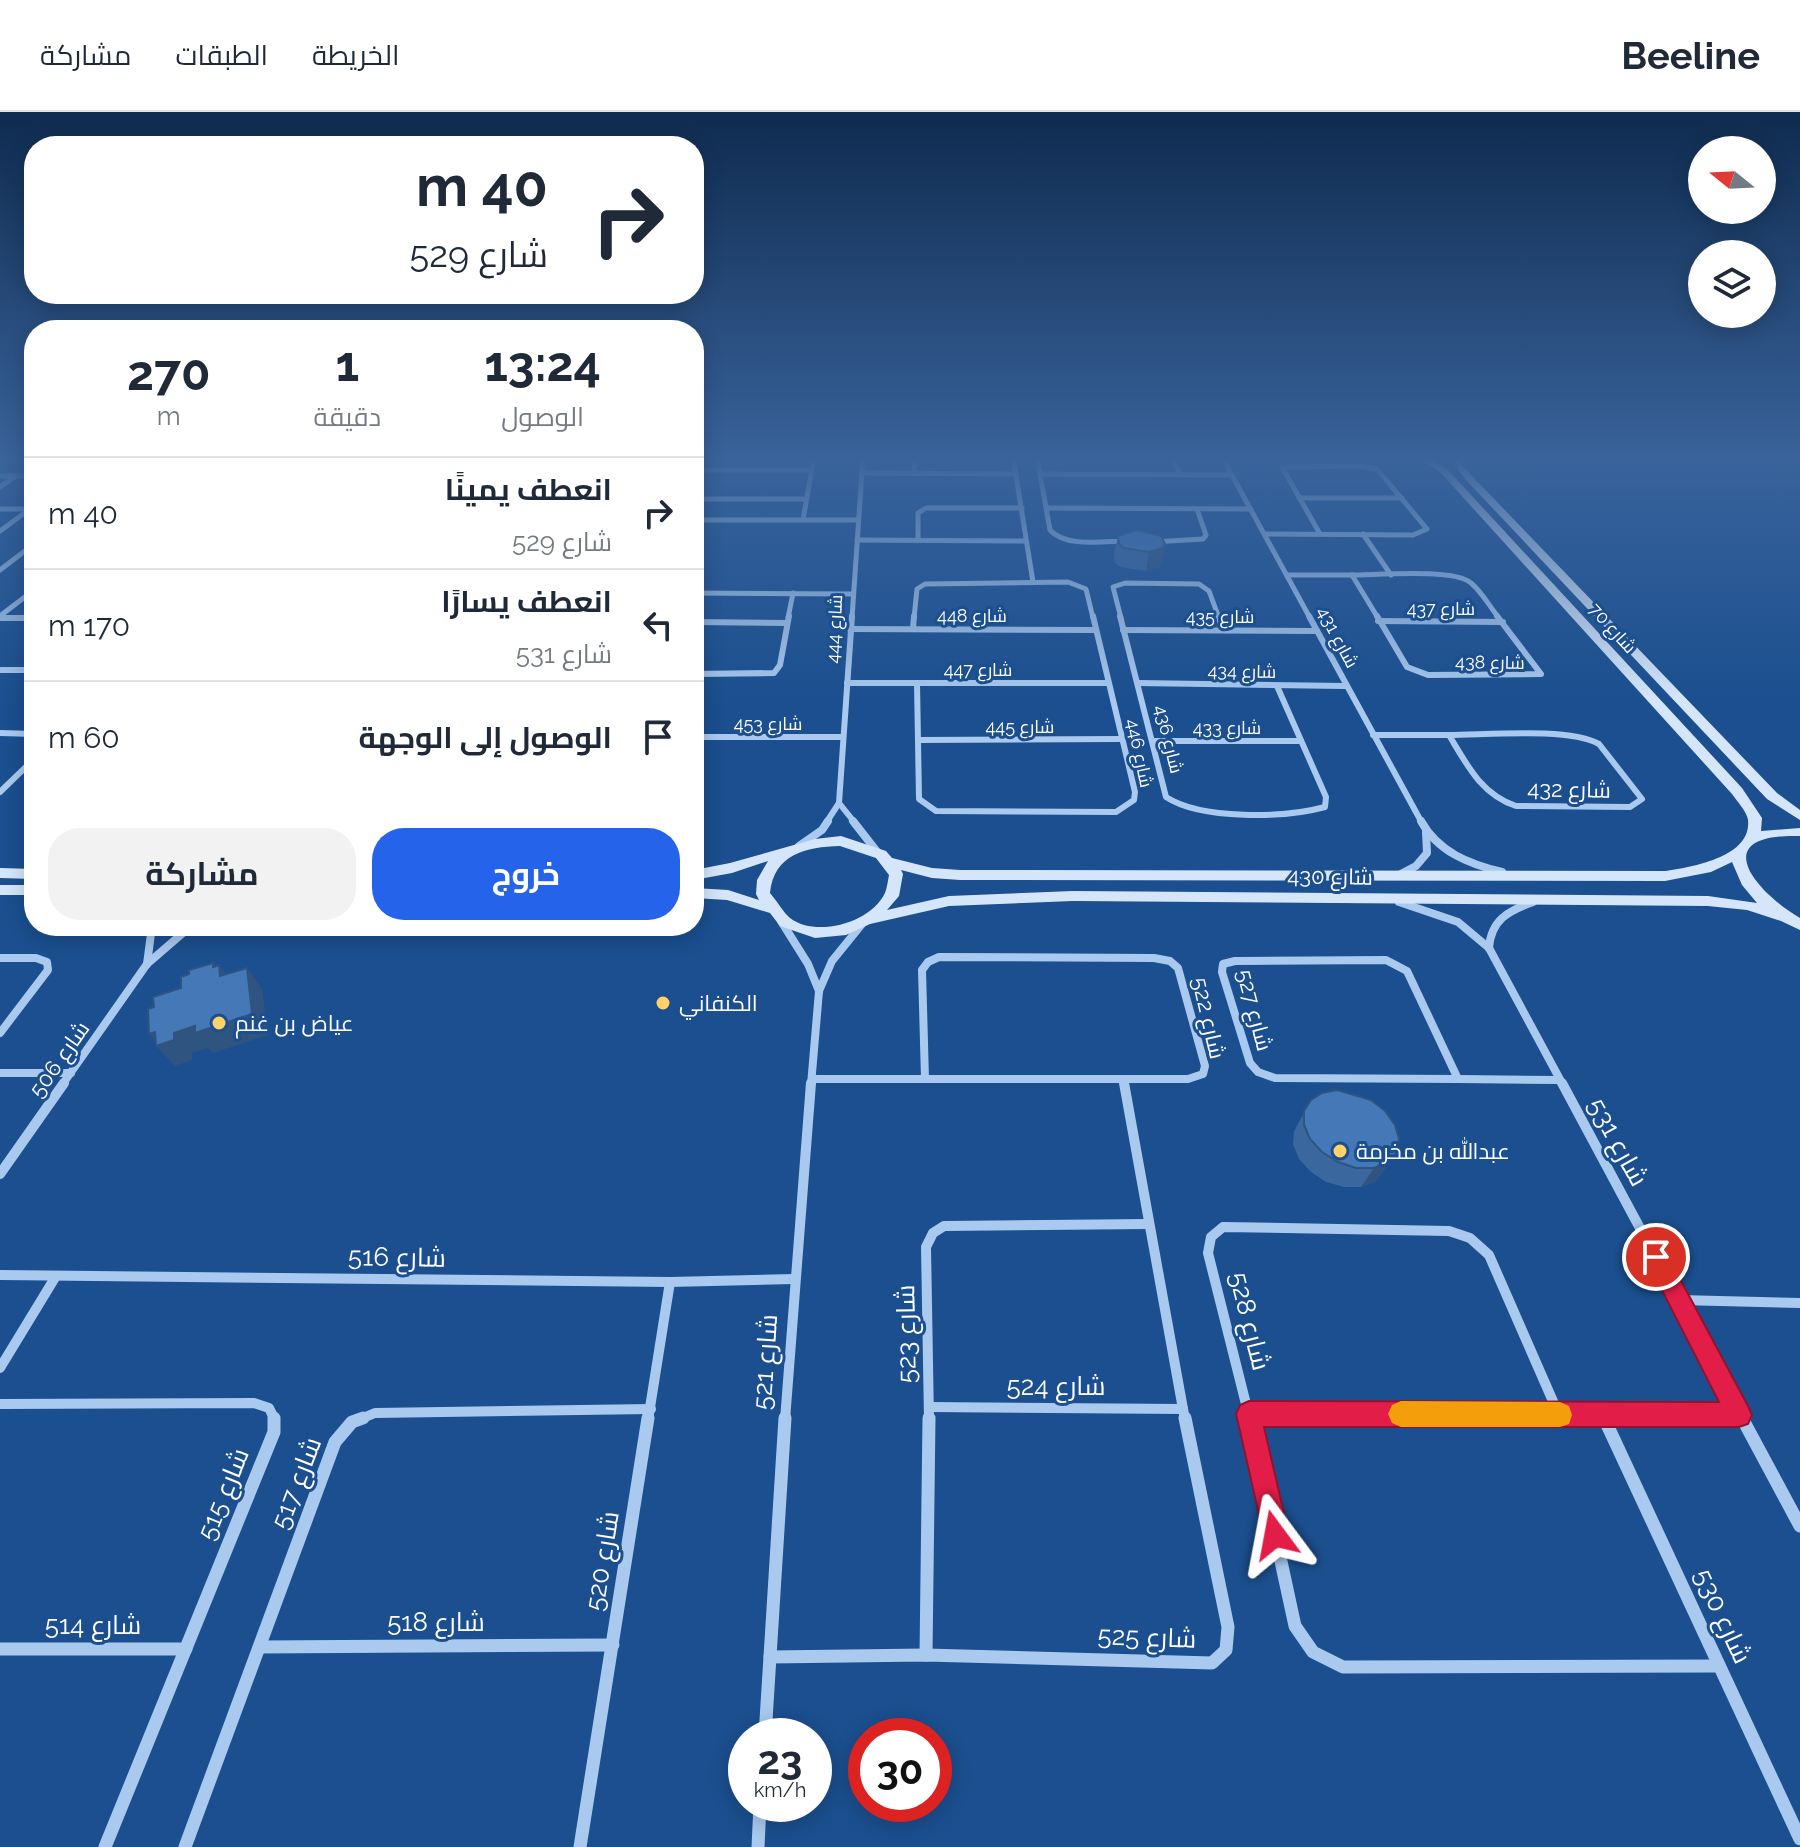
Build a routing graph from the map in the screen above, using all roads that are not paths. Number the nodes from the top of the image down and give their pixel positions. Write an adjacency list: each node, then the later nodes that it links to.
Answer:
1 (1026, 538): 10 (street)
2 (1061, 538): 11 (street)
3 (1204, 538): 12 (street)
4 (1267, 538): 15 (street, شارع 431)
5 (1366, 538): 17 (street)
6 (1505, 538): 60 (street, شارع 70)
7 (1526, 538): 57 (street, شارع 70)
8 (857, 540): 9 (street); 21 (street, شارع 444)
9 (918, 540): 10 (street)
10 (1026, 541): 18 (street)
11 (1134, 541)
12 (1149, 541)
13 (24, 552): 14 (street)
14 (0, 570)
15 (1287, 575): 16 (street, شارع 438); 34 (street, شارع 431)
16 (1352, 575): 17 (street, شارع 438); 25 (street, شارع 438)
17 (1391, 575): 27 (street, شارع 438)
18 (1033, 582): 30 (street, شارع 446); 31 (street, شارع 446)
19 (704, 593): 20 (street)
20 (793, 593): 21 (street); 28 (street)
21 (852, 594): 29 (street, شارع 444)
22 (24, 598): 23 (street)
23 (0, 617): 24 (street)
24 (24, 618)
25 (1378, 621): 27 (street, شارع 437); 27 (street, شارع 438)
26 (704, 622): 28 (street)
27 (1503, 622)
28 (787, 623): 37 (street)
29 (850, 629): 30 (street, شارع 448); 38 (street, شارع 444)
30 (913, 629): 31 (street, شارع 448)
31 (1095, 630): 40 (street, شارع 446)
32 (1123, 630): 33 (street, شارع 435); 33 (street, شارع 436); 41 (street, شارع 436)
33 (1223, 630): 34 (street, شارع 435)
34 (1317, 631): 43 (street, شارع 431)
35 (0, 670): 36 (street)
36 (24, 670)
37 (704, 674)
38 (847, 683): 39 (street, شارع 447); 49 (street, شارع 444)
39 (917, 683): 40 (street, شارع 447); 51 (street, شارع 446)
40 (1108, 683): 50 (street, شارع 446)
41 (1138, 683): 42 (street, شارع 434); 52 (street, شارع 436)
42 (1277, 686): 43 (street, شارع 434); 53 (street, شارع 436)
43 (1346, 686): 46 (street, شارع 431)
44 (0, 733): 45 (street)
45 (24, 734)
46 (1373, 735): 47 (street, شارع 432); 58 (street, شارع 431)
47 (1449, 735): 47 (street, شارع 432)
48 (704, 737): 49 (street, شارع 453)
49 (842, 737): 56 (street, شارع 444)
50 (1122, 739): 51 (street, شارع 445); 51 (street, شارع 446)
51 (919, 740)
52 (1153, 741): 53 (street, شارع 433); 53 (street, شارع 436)
53 (1300, 741)
54 (24, 769): 55 (street)
55 (0, 792)
56 (839, 803): 61 (street); 63 (street)
57 (1800, 816)
58 (1426, 831): 67 (street); 68 (street, شارع 431)
59 (1800, 832): 60 (street)
60 (1753, 838): 62 (street)
61 (797, 847): 63 (street); 65 (street); 74 (street)
62 (1739, 853): 68 (street, شارع 430); 75 (street)
63 (883, 858): 67 (street, شارع 430); 76 (street)
64 (0, 873): 66 (street)
65 (704, 873)
66 (24, 874)
67 (1399, 875): 68 (street, شارع 430)
68 (1512, 875)
69 (0, 890): 70 (street)
70 (24, 890)
71 (704, 894): 74 (street)
72 (1388, 899): 73 (street, شارع 430); 76 (street, شارع 430); 79 (street, شارع 531)
73 (1537, 900): 75 (street, شارع 430); 79 (street)
74 (773, 912): 76 (street); 82 (street, شارع 521)
75 (1793, 921)
76 (867, 922): 82 (street, شارع 521)
77 (151, 936): 81 (street, شارع 506)
78 (179, 936): 81 (street, شارع 506)
79 (1489, 948): 90 (street, شارع 531)
80 (0, 958): 83 (street)
81 (147, 964): 85 (street, شارع 506)
82 (819, 991): 86 (street, شارع 521)
83 (0, 1033)
84 (0, 1073): 85 (street)
85 (71, 1073): 91 (street, شارع 506)
86 (812, 1079): 87 (street, شارع 522); 95 (street, شارع 521)
87 (925, 1079): 88 (street, شارع 522); 88 (street, شارع 522)
88 (1123, 1080): 92 (street, شارع 525)
89 (1458, 1080): 89 (street, شارع 527); 90 (street, شارع 527)
90 (1559, 1080): 97 (street, شارع 531)
91 (0, 1174)
92 (1149, 1224): 101 (street, شارع 523); 103 (street, شارع 525)
93 (0, 1275): 94 (street, شارع 516)
94 (56, 1276): 96 (street, شارع 516); 99 (street)
95 (794, 1279): 96 (street, شارع 516); 114 (street, شارع 521)
96 (670, 1282): 102 (street, شارع 520)
97 (1679, 1300): 98 (street); 107 (street, شارع 531)
98 (1800, 1303)
99 (0, 1368)
100 (0, 1404): 112 (street, شارع 515)
101 (929, 1407): 103 (street, شارع 524); 113 (street, شارع 523)
102 (651, 1409): 109 (street, شارع 520); 110 (street, شارع 517)
103 (1183, 1409): 113 (street, شارع 525)
104 (1602, 1413): 106 (street); 107 (street); 115 (street, شارع 530)
105 (1249, 1414): 106 (street); 106 (street, شارع 528); 115 (street, شارع 528)
106 (1559, 1415)
107 (1739, 1415): 108 (street, شارع 531)
108 (1800, 1526)
109 (613, 1645): 110 (street, شارع 518); 121 (street, شارع 520)
110 (260, 1647): 120 (street, شارع 517)
111 (0, 1649): 112 (street, شارع 514)
112 (186, 1649): 119 (street, شارع 515)
113 (926, 1655): 114 (street, شارع 525)
114 (770, 1657): 116 (street, شارع 521)
115 (1719, 1666): 118 (street, شارع 530)
116 (766, 1718)
117 (759, 1822): 122 (street)
118 (1800, 1839)
119 (105, 1847)
120 (185, 1847)
121 (580, 1847)
122 (758, 1847)

